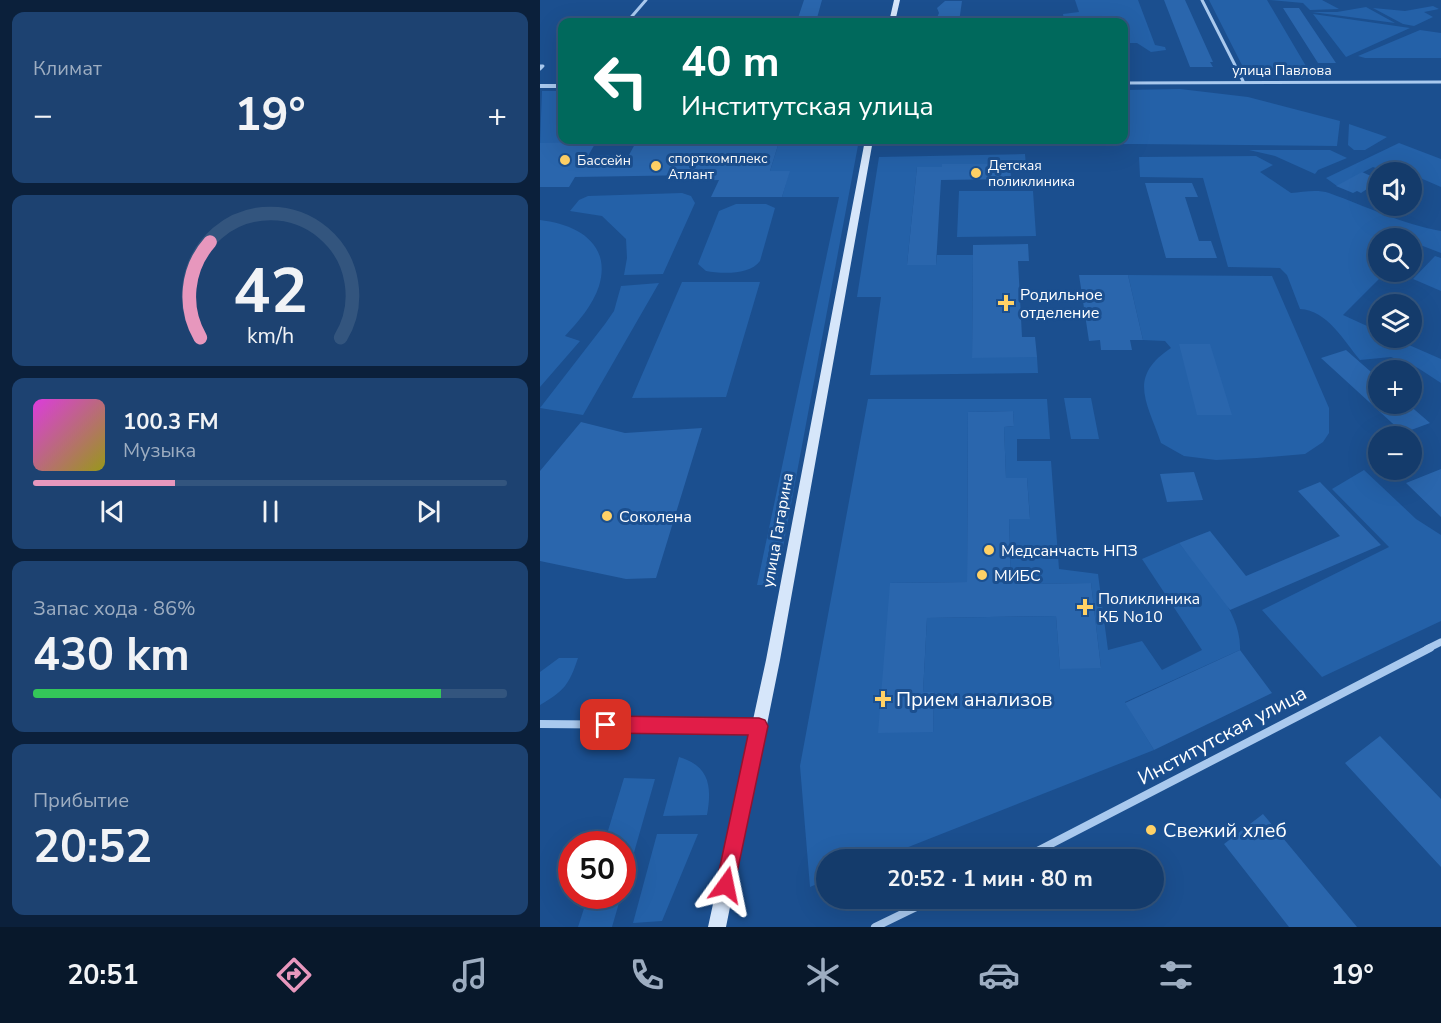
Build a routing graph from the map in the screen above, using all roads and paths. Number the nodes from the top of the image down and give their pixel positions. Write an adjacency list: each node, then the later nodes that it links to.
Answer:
1 (646, 0): 4 (street)
2 (897, 0): 5 (main road)
3 (1202, 0): 6 (street)
4 (630, 18)
5 (893, 18)
6 (1243, 81): 7 (street, улица Павлова); 8 (street, улица Павлова)
7 (1441, 82)
8 (1128, 83)
9 (540, 86): 10 (street)
10 (558, 86)
11 (868, 144): 14 (main road, улица Гагарина)
12 (1441, 642): 15 (street, Институтская улица)
13 (540, 724): 14 (street)
14 (759, 726): 17 (main road, улица Гагарина)
15 (1042, 849)
16 (912, 909): 18 (street)
17 (717, 927)
18 (875, 927)

